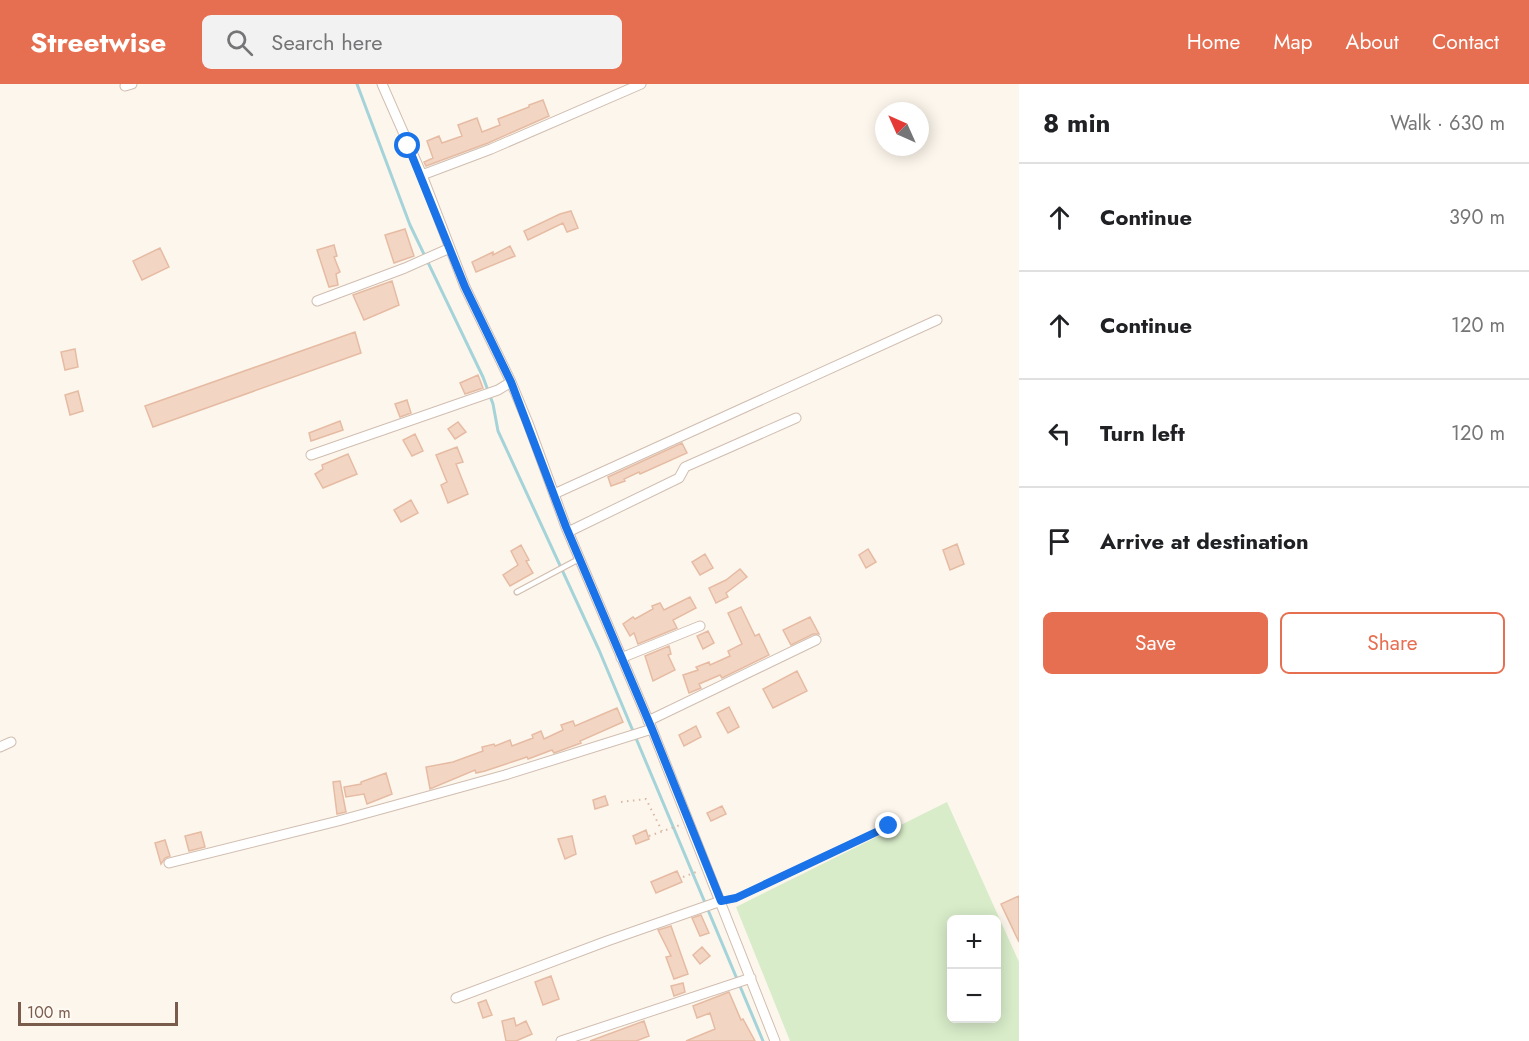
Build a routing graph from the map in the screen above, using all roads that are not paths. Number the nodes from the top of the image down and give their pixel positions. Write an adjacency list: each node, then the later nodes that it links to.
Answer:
1 (382, 84): 3 (street)
2 (641, 84): 3 (street)
3 (422, 175): 4 (street)
4 (450, 248): 5 (street); 7 (street)
5 (317, 301)
6 (936, 320): 10 (street)
7 (511, 382): 9 (street); 10 (street)
8 (796, 418): 11 (street)
9 (311, 455)
10 (554, 494): 11 (street)
11 (568, 532): 12 (street)
12 (579, 559): 13 (lane); 16 (street)
13 (517, 592)
14 (700, 626): 16 (street)
15 (816, 640): 17 (street)
16 (621, 658): 17 (street)
17 (650, 725): 21 (street); 22 (street)
18 (11, 742): 19 (street)
19 (0, 747)
20 (889, 826): 22 (lane)
21 (169, 863)
22 (717, 902): 23 (street); 24 (street)
23 (747, 980): 25 (street); 26 (street)
24 (456, 998)
25 (561, 1041)
26 (775, 1041)

